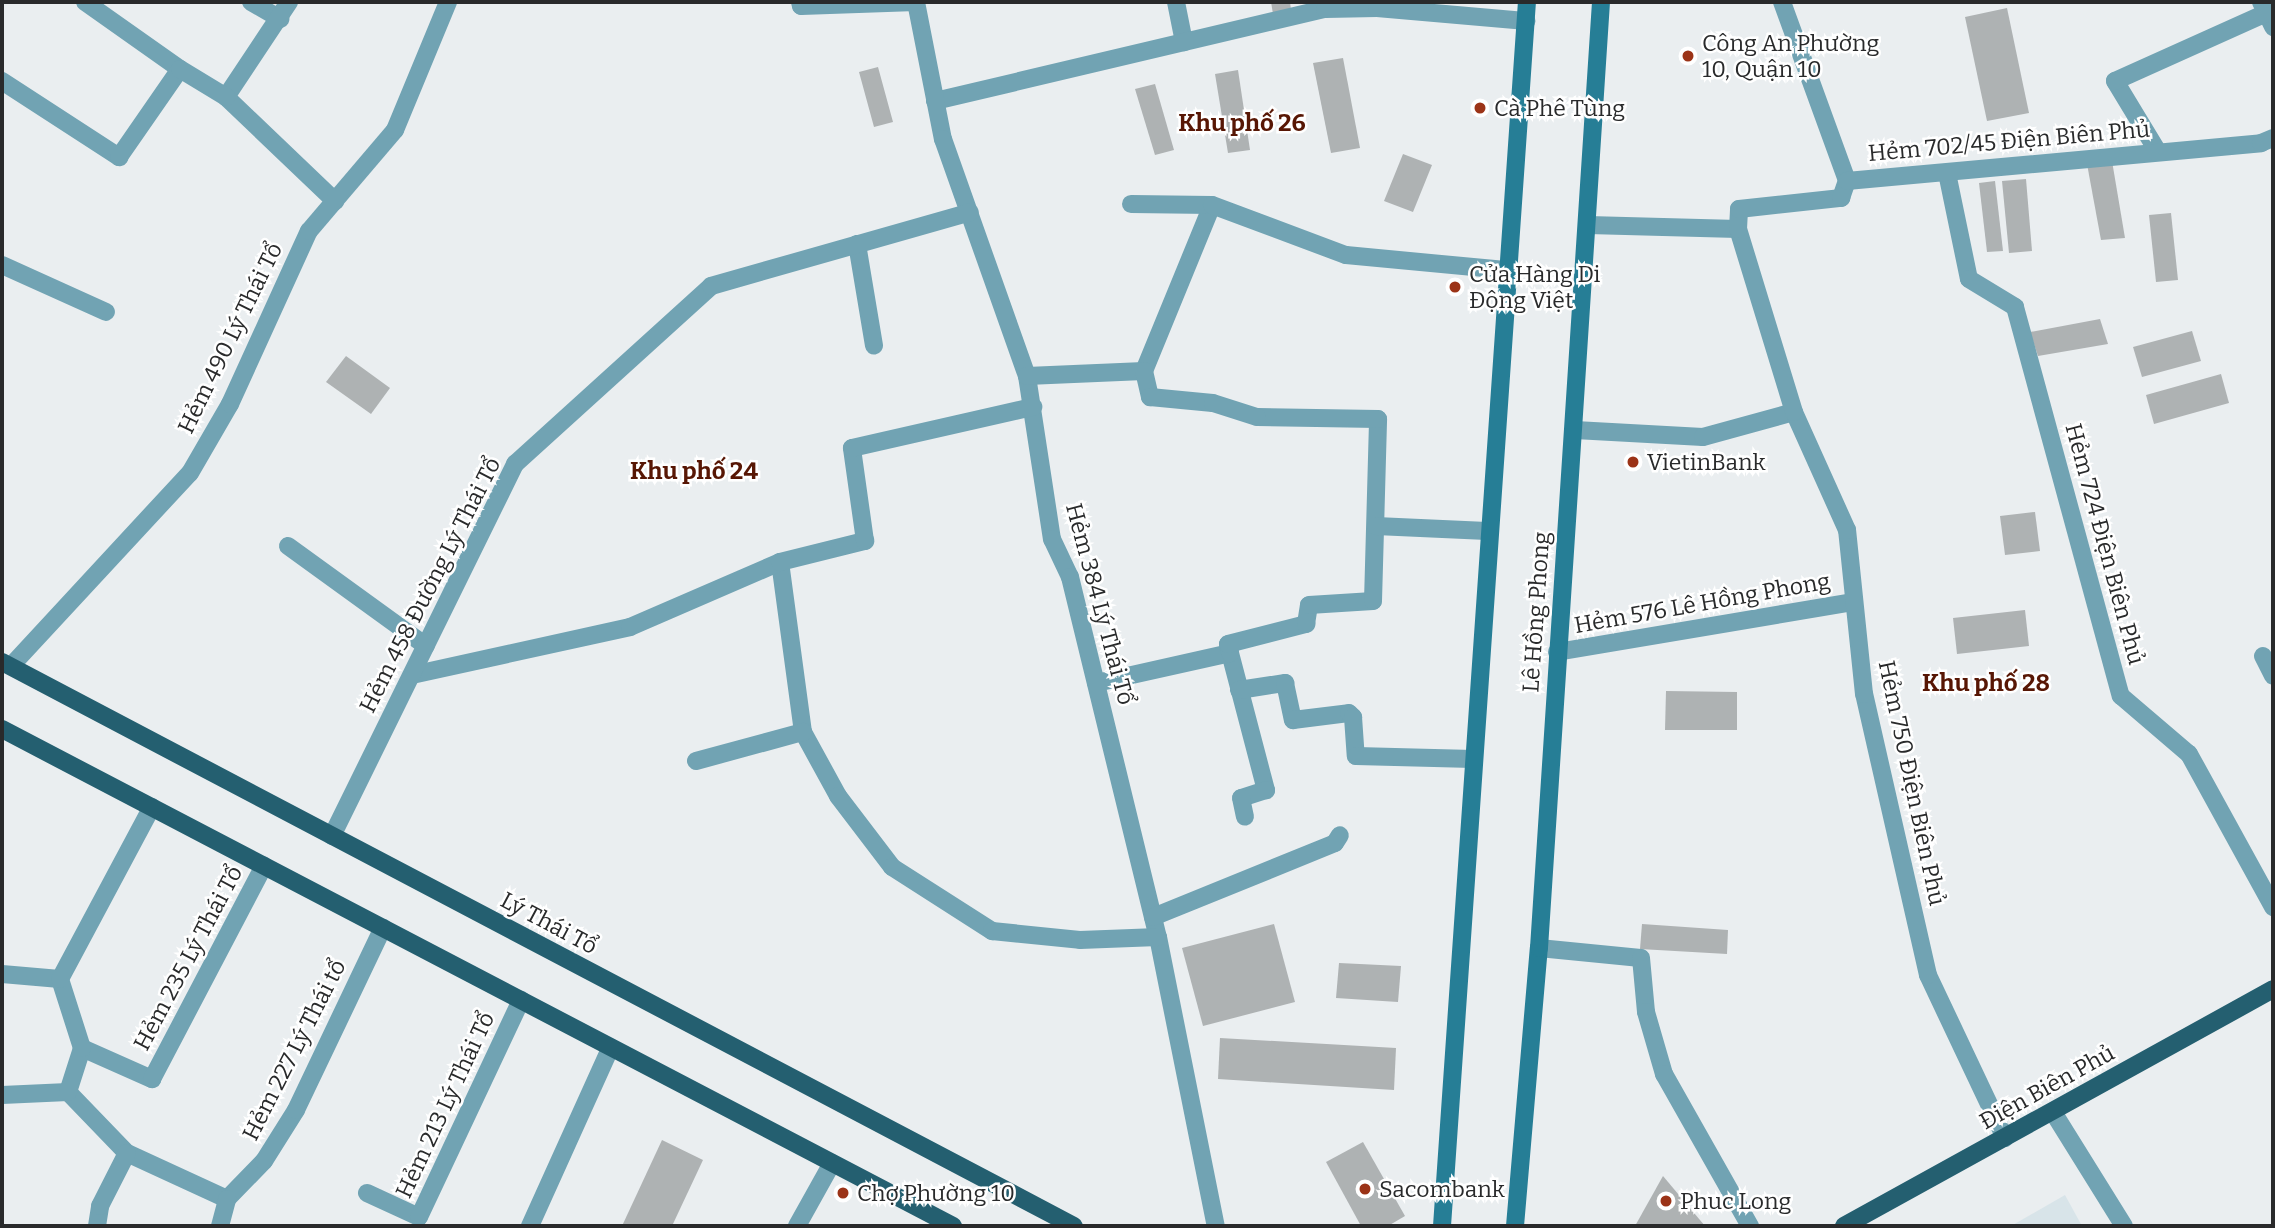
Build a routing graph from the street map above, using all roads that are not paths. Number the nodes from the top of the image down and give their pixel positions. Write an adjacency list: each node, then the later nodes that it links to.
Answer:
1 (85, 2): 15 (street)
2 (251, 2): 12 (street)
3 (289, 2): 12 (street)
4 (448, 2): 23 (street, Hẻm 490 Lý Thái Tổ)
5 (800, 2): 6 (street)
6 (916, 2): 18 (street, Hẻm 384 Lý Thái Tổ)
7 (1175, 2): 14 (street)
8 (1527, 2): 13 (main road)
9 (1601, 2): 27 (main road, Lê Hồng Phong)
10 (1783, 2): 22 (street)
11 (2269, 13): 20 (street)
12 (280, 19): 17 (street)
13 (1526, 21): 14 (street); 31 (main road)
14 (1184, 42): 18 (street)
15 (180, 69): 16 (street); 17 (street)
16 (2, 80)
17 (226, 97): 23 (street)
18 (935, 101): 26 (street, Hẻm 384 Lý Thái Tổ)
19 (2273, 138): 20 (street, Hẻm 702/45 Điện Biên Phủ)
20 (2158, 152): 21 (street, Hẻm 702/45 Điện Biên Phủ)
21 (1947, 173): 22 (street, Hẻm 702/45 Điện Biên Phủ); 62 (street, Hẻm 724 Điện Biên Phủ)
22 (1847, 180): 28 (street, Hẻm 702/45 Điện Biên Phủ)
23 (335, 201): 48 (street, Hẻm 490 Lý Thái Tổ)
24 (1131, 204): 25 (street)
25 (1212, 205): 31 (street); 34 (street)
26 (970, 212): 29 (street, Hẻm 458 Đường Lý Thái Tổ); 35 (street, Hẻm 384 Lý Thái Tổ)
27 (1588, 225): 28 (street); 38 (main road, Lê Hồng Phong)
28 (1738, 229): 37 (street, Hẻm 750 Điện Biên Phủ)
29 (857, 244): 33 (street); 44 (street, Hẻm 458 Đường Lý Thái Tổ)
30 (2, 265): 32 (street)
31 (1505, 270): 40 (main road)
32 (106, 312)
33 (874, 346)
34 (1144, 371): 35 (street); 39 (street)
35 (1027, 376): 36 (street, Hẻm 384 Lý Thái Tổ)
36 (1033, 407): 42 (street); 51 (street, Hẻm 384 Lý Thái Tổ)
37 (1794, 412): 38 (street); 43 (street, Hẻm 750 Điện Biên Phủ)
38 (1575, 430): 45 (main road, Lê Hồng Phong)
39 (1376, 526): 40 (street); 46 (street)
40 (1487, 531): 55 (main road)
41 (288, 546): 44 (street)
42 (780, 562): 49 (street); 54 (street)
43 (1854, 602): 45 (street, Hẻm 576 Lê Hồng Phong); 76 (street, Hẻm 750 Điện Biên Phủ)
44 (426, 646): 49 (street, Hẻm 458 Đường Lý Thái Tổ)
45 (1557, 652): 66 (main road, Lê Hồng Phong)
46 (1230, 653): 51 (street); 52 (street)
47 (2263, 656): 50 (street)
48 (6, 664): 60 (main road, Lý Thái Tổ)
49 (412, 676): 60 (street, Hẻm 458 Đường Lý Thái Tổ)
50 (2273, 676)
51 (1096, 683): 63 (street, Hẻm 384 Lý Thái Tổ)
52 (1238, 690): 55 (street); 58 (street)
53 (2, 729): 57 (main road)
54 (803, 732): 56 (street); 65 (street)
55 (1474, 759): 88 (main road)
56 (696, 761)
57 (152, 807): 61 (main road); 68 (street)
58 (1245, 817)
59 (1340, 835): 63 (street)
60 (332, 836): 86 (main road, Lý Thái Tổ)
61 (264, 866): 64 (main road); 72 (street, Hẻm 235 Lý Thái Tổ)
62 (2273, 907)
63 (1153, 917): 65 (street, Hẻm 384 Lý Thái Tổ)
64 (383, 928): 70 (main road); 80 (street, Hẻm 227 Lý Thái tổ)
65 (1158, 937): 87 (street, Hẻm 384 Lý Thái Tổ)
66 (1539, 948): 89 (main road, Lê Hồng Phong); 90 (street)
67 (2, 974): 68 (street)
68 (60, 979): 72 (street)
69 (2273, 989): 75 (main road, Điện Biên Phủ)
70 (521, 1000): 71 (main road); 79 (street, Hẻm 213 Lý Thái Tổ)
71 (611, 1047): 78 (main road); 83 (street)
72 (82, 1048): 73 (street)
73 (68, 1092): 74 (street); 77 (street)
74 (2, 1095)
75 (2053, 1112): 76 (main road, Điện Biên Phủ); 92 (street)
76 (2005, 1139): 91 (main road, Điện Biên Phủ)
77 (127, 1153): 80 (street); 81 (street)
78 (832, 1163): 84 (street); 85 (main road)
79 (367, 1193)
80 (227, 1199): 82 (street)
81 (97, 1226)
82 (220, 1226)
83 (530, 1226)
84 (797, 1226)
85 (953, 1226)
86 (1074, 1226)
87 (1216, 1226)
88 (1442, 1226)
89 (1515, 1226)
90 (1749, 1226)
91 (1844, 1226)
92 (2124, 1226)

